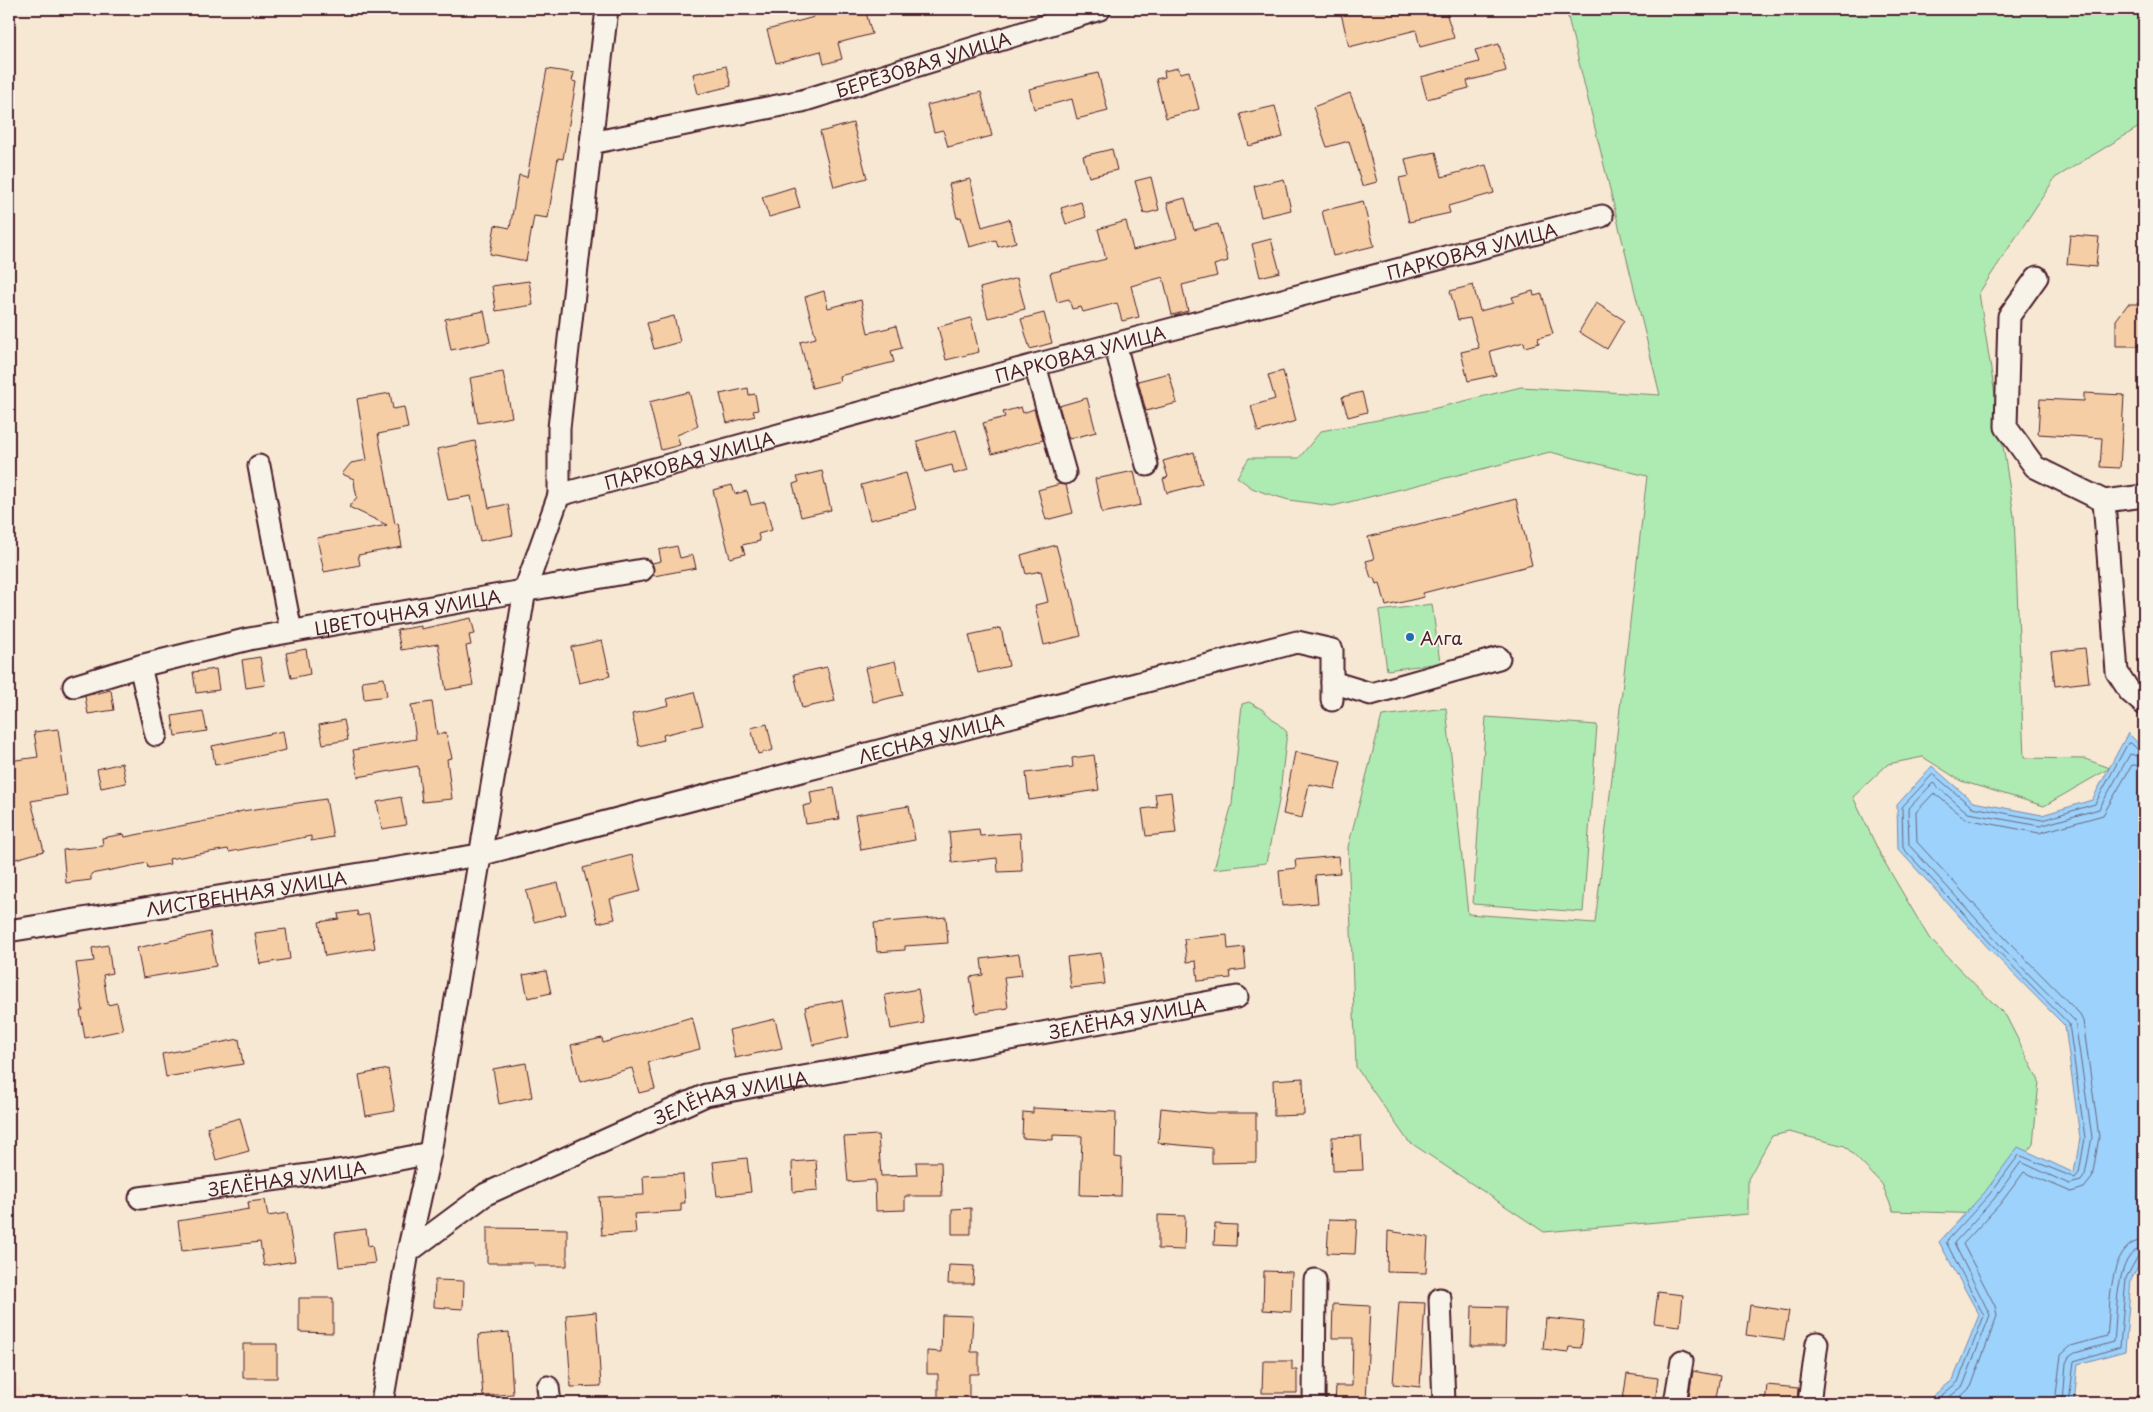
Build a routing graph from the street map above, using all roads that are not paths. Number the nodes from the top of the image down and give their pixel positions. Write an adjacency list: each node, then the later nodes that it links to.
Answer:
1 (608, 9): 3 (street)
2 (1100, 9): 3 (street, БЕРЁЗОВАЯ УЛИЦА)
3 (591, 143): 11 (street)
4 (1602, 216): 6 (street, ПАРКОВАЯ УЛИЦА)
5 (2036, 277): 13 (street)
6 (1115, 344): 7 (street, ПАРКОВАЯ УЛИЦА); 8 (street)
7 (1034, 365): 10 (street); 11 (street, ПАРКОВАЯ УЛИЦА)
8 (1147, 465)
9 (259, 466): 16 (street, ЦВЕТОЧНАЯ УЛИЦА)
10 (1065, 473)
11 (559, 495): 15 (street)
12 (2144, 496): 13 (street)
13 (2104, 501): 20 (street)
14 (642, 570): 15 (street, ЦВЕТОЧНАЯ УЛИЦА)
15 (525, 590): 16 (street, ЦВЕТОЧНАЯ УЛИЦА); 22 (street)
16 (291, 631): 18 (street, ЦВЕТОЧНАЯ УЛИЦА)
17 (1499, 658): 22 (street, ЛЕСНАЯ УЛИЦА)
18 (140, 666): 19 (street, ЦВЕТОЧНАЯ УЛИЦА); 21 (street)
19 (74, 686)
20 (2144, 704)
21 (156, 735)
22 (479, 856): 23 (street, ЛИСТВЕННАЯ УЛИЦА); 25 (street)
23 (14, 930)
24 (1237, 997): 27 (street, ЗЕЛЁНАЯ УЛИЦА)
25 (430, 1153): 26 (street, ЗЕЛЁНАЯ УЛИЦА); 27 (street)
26 (140, 1198)
27 (408, 1252): 32 (street)
28 (1315, 1280): 33 (street)
29 (1440, 1299): 34 (street)
30 (1817, 1343): 36 (street)
31 (1682, 1361): 35 (street)
32 (382, 1403)
33 (1314, 1403)
34 (1444, 1403)
35 (1675, 1403)
36 (1809, 1403)

